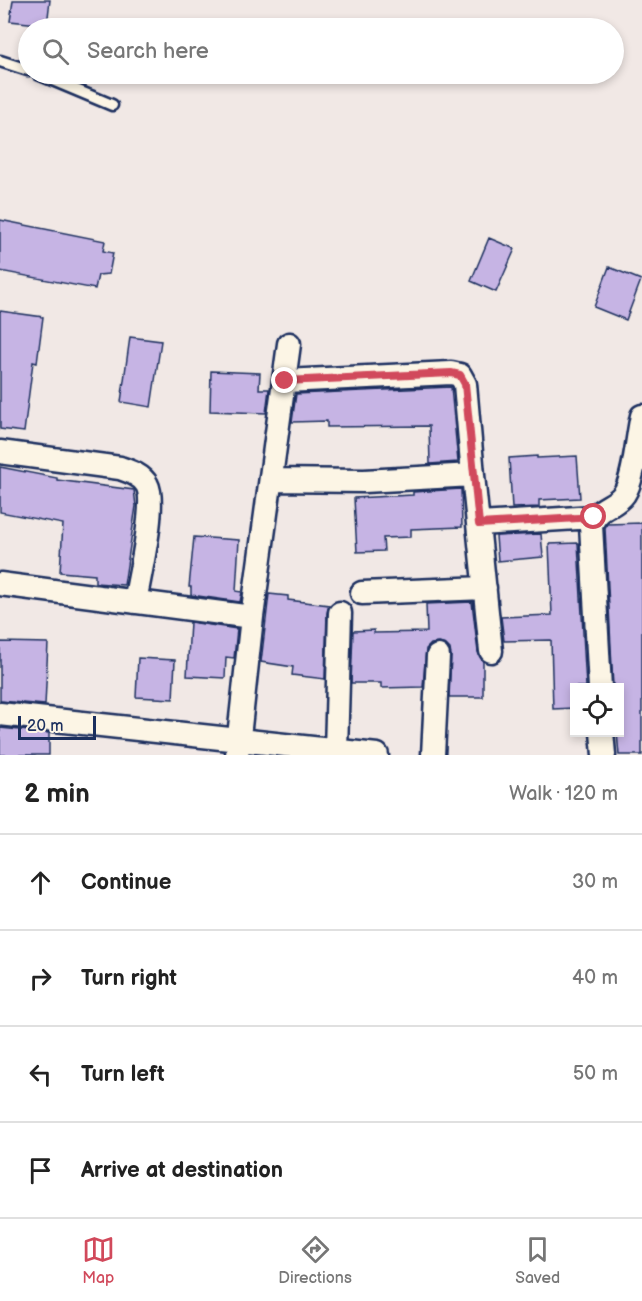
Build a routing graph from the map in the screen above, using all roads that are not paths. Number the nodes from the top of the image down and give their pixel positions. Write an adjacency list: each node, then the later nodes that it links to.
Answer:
1 (0, 61): 2 (lane)
2 (18, 67)
3 (62, 84): 4 (lane)
4 (112, 105)
5 (289, 344): 6 (street)
6 (285, 381): 9 (street); 10 (street)
7 (642, 416): 11 (street)
8 (0, 452): 17 (street)
9 (473, 475): 10 (street); 13 (street)
10 (271, 480): 19 (street)
11 (633, 496): 12 (street)
12 (594, 517): 13 (street); 22 (street)
13 (479, 524): 15 (street)
14 (0, 584): 17 (street)
15 (485, 588): 16 (street); 20 (street)
16 (362, 593)
17 (135, 602): 19 (street)
18 (340, 613): 26 (street)
19 (252, 617): 25 (street)
20 (491, 651)
21 (438, 656): 28 (street)
22 (600, 683)
23 (0, 714): 25 (street)
24 (602, 737): 29 (street)
25 (238, 747): 26 (street)
26 (336, 750): 27 (street)
27 (377, 755)
28 (433, 755)
29 (604, 755)

